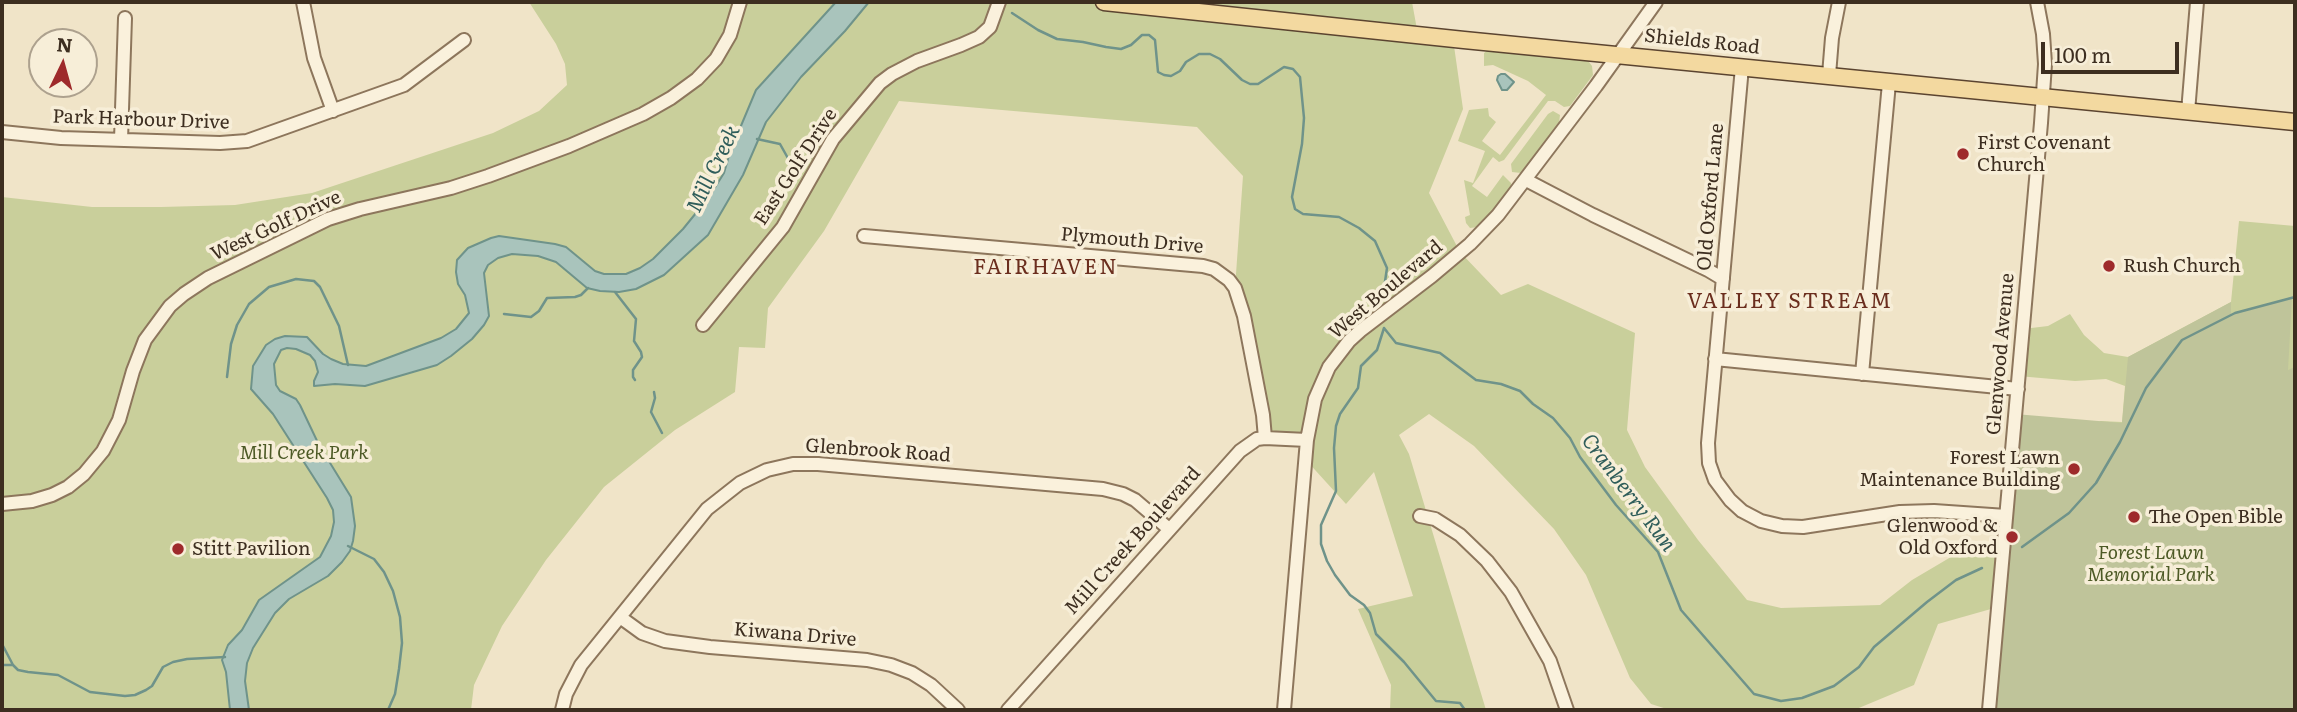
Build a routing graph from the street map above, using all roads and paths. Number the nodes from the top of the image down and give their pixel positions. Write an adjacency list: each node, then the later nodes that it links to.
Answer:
1 (303, 2): 16 (street)
2 (740, 2): 30 (street, West Golf Drive)
3 (999, 2): 24 (street, East Golf Drive)
4 (1104, 2): 11 (main road, Shields Road)
5 (1656, 2): 11 (street, West Boulevard)
6 (1839, 2): 13 (street)
7 (2037, 2): 15 (street, Glenwood Avenue)
8 (2197, 2): 17 (street)
9 (125, 18): 20 (street)
10 (464, 40): 16 (street, Park Harbour Drive)
11 (1618, 54): 12 (main road, Shields Road); 21 (street, West Boulevard)
12 (1742, 67): 13 (main road, Shields Road); 23 (street, Old Oxford Lane)
13 (1829, 75): 14 (main road, Shields Road)
14 (1889, 83): 15 (main road, Shields Road); 26 (street)
15 (2043, 98): 17 (main road, Shields Road); 27 (street, Glenwood Avenue)
16 (333, 111): 20 (street, Park Harbour Drive)
17 (2188, 112): 18 (main road, Shields Road)
18 (2295, 122)
19 (2, 132): 20 (street, Park Harbour Drive)
20 (121, 140)
21 (1526, 180): 23 (street); 29 (street, West Boulevard)
22 (864, 236): 28 (street, Plymouth Drive)
23 (1723, 279): 25 (street, Old Oxford Lane)
24 (703, 325)
25 (1715, 359): 26 (street); 32 (street, Old Oxford Lane)
26 (1863, 374): 27 (street)
27 (2018, 389): 32 (street, Glenwood Avenue)
28 (1265, 438): 29 (street); 33 (street, Mill Creek Boulevard)
29 (1307, 440): 38 (street, West Boulevard)
30 (2, 504)
31 (1420, 516): 39 (street)
32 (2006, 516): 40 (street, Glenwood Avenue)
33 (1169, 529): 34 (street, Glenbrook Road); 37 (street, Mill Creek Boulevard)
34 (620, 617): 35 (street, Glenbrook Road); 36 (street, Kiwana Drive)
35 (562, 710)
36 (958, 710)
37 (1008, 710)
38 (1284, 710)
39 (1567, 710)
40 (1989, 710)

